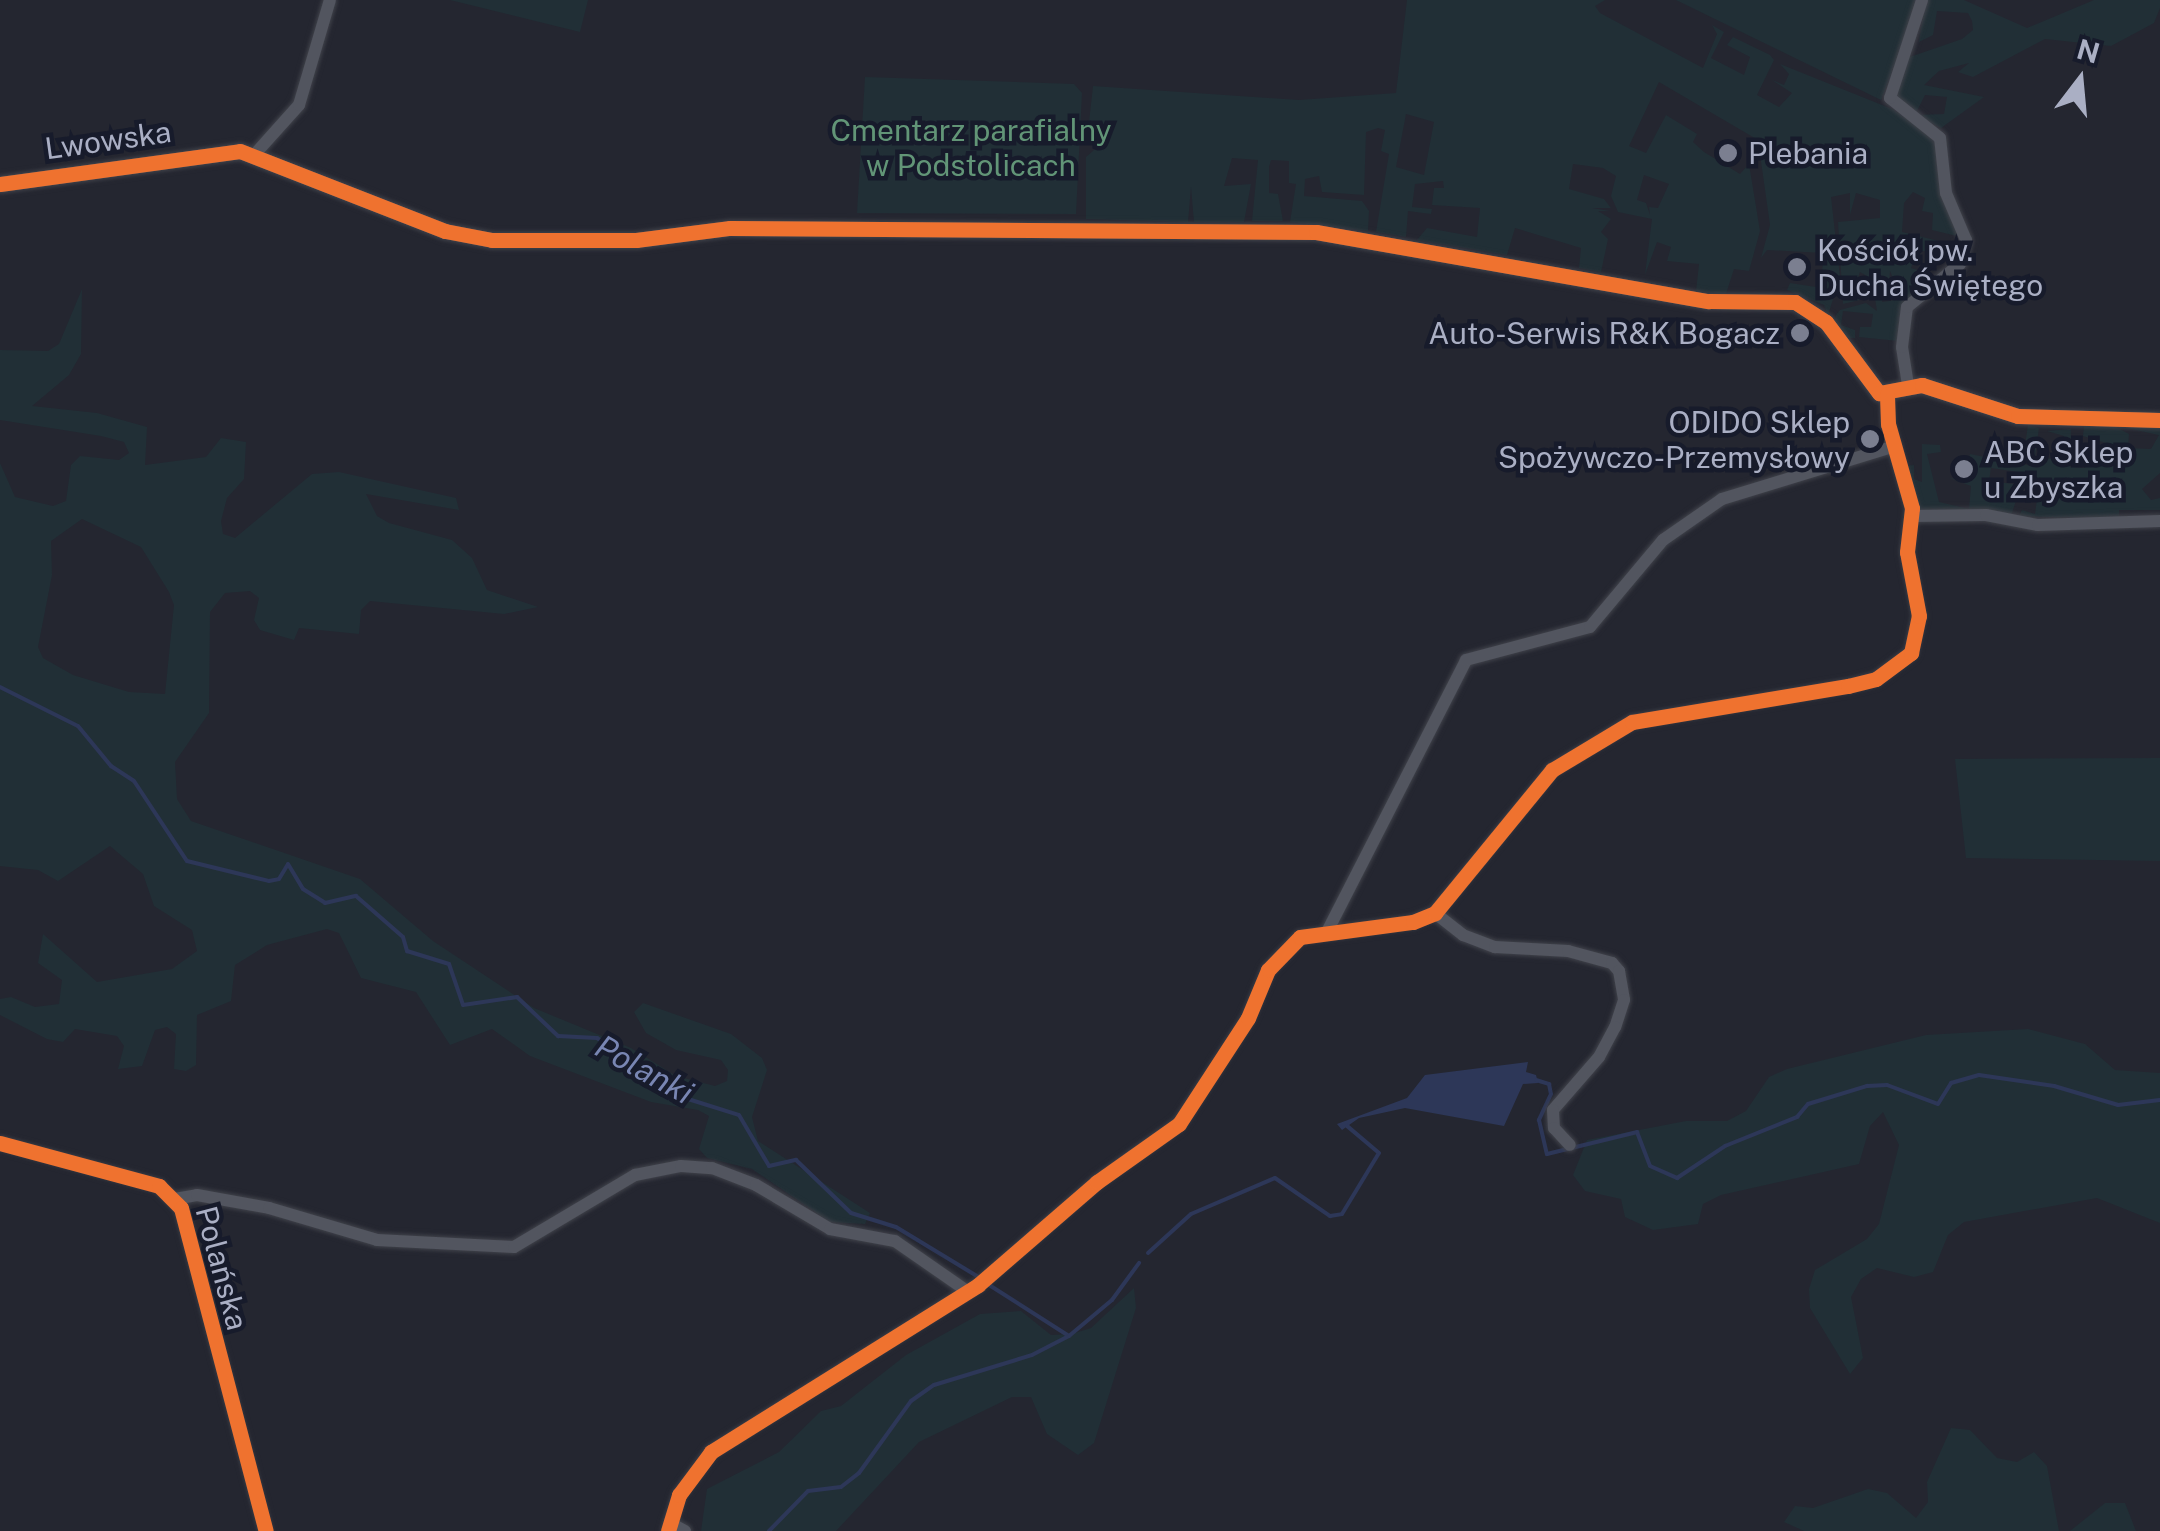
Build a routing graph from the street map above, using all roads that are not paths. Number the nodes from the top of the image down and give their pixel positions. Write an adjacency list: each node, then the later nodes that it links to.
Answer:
1 (330, 0): 3 (street)
2 (1922, 0): 5 (street)
3 (255, 154): 4 (street, Lwowska); 6 (street, Lwowska)
4 (0, 184)
5 (1908, 385): 6 (street); 7 (street)
6 (1887, 394): 8 (street)
7 (2160, 420)
8 (1895, 446): 9 (street); 12 (street)
9 (1912, 516): 10 (street); 11 (street)
10 (2160, 521)
11 (1435, 913): 12 (street); 14 (street)
12 (1328, 930): 16 (street)
13 (0, 1143): 15 (street, Polańska)
14 (1570, 1145)
15 (175, 1199): 16 (street); 18 (street, Polańska)
16 (967, 1291): 17 (street)
17 (669, 1527): 19 (street)
18 (266, 1531)
19 (685, 1531)

